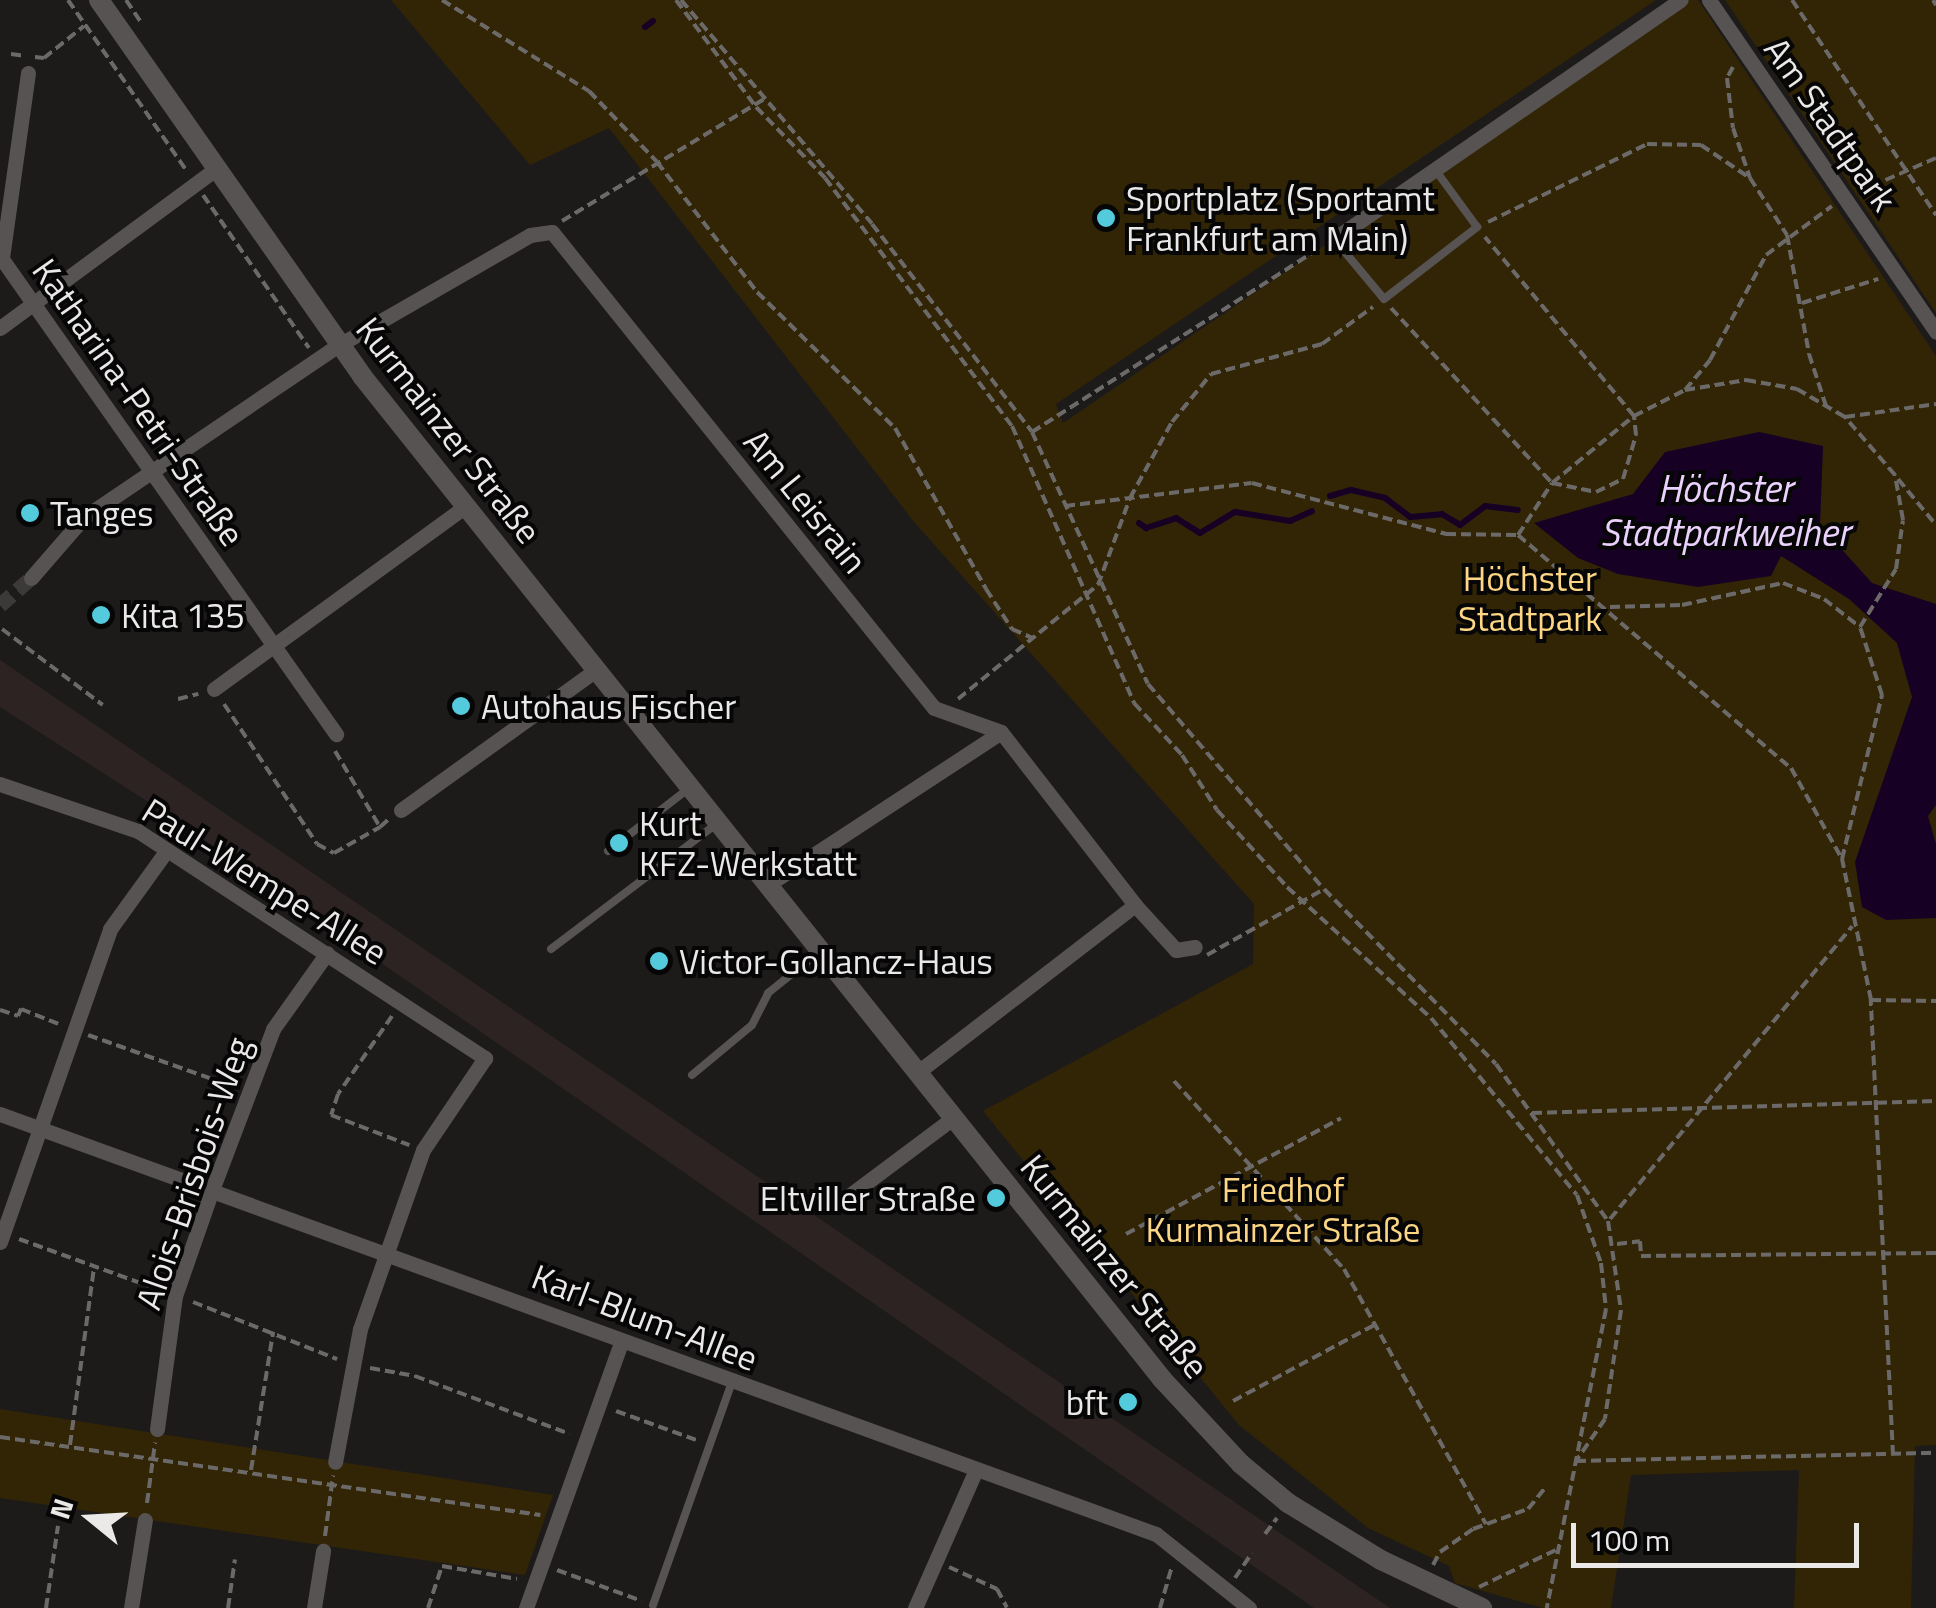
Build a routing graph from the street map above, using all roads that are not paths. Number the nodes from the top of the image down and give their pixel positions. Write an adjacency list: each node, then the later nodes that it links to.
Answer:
1 (99, 0): 6 (main road, Kurmainzer Straße)
2 (1681, 0): 5 (street)
3 (1709, 0): 10 (street, Am Stadtpark)
4 (29, 65): 8 (street, Katharina-Petri-Straße)
5 (1433, 168): 7 (street); 7 (lane)
6 (214, 170): 8 (street); 11 (main road, Kurmainzer Straße)
7 (1334, 239)
8 (33, 302): 9 (street); 12 (street, Katharina-Petri-Straße)
9 (0, 328)
10 (1936, 332)
11 (339, 345): 12 (street); 13 (main road, Kurmainzer Straße); 18 (street, Am Leisrain)
12 (154, 475): 14 (street); 15 (street, Katharina-Petri-Straße)
13 (467, 505): 15 (street); 16 (main road, Kurmainzer Straße)
14 (31, 578)
15 (274, 646): 17 (street); 19 (street, Katharina-Petri-Straße)
16 (596, 669): 21 (main road, Kurmainzer Straße); 22 (street)
17 (214, 690)
18 (1001, 732): 26 (street); 27 (street)
19 (336, 734)
20 (0, 784): 24 (street, Paul-Wempe-Allee)
21 (691, 787): 23 (main road, Kurmainzer Straße); 25 (lane)
22 (401, 810)
23 (719, 822): 26 (main road, Kurmainzer Straße); 29 (lane)
24 (167, 850): 31 (street, Paul-Wempe-Allee); 36 (street)
25 (608, 851)
26 (769, 884): 30 (main road, Kurmainzer Straße)
27 (1135, 906): 28 (street); 32 (street)
28 (1194, 948)
29 (551, 949)
30 (822, 950): 32 (main road, Kurmainzer Straße); 33 (lane)
31 (327, 953): 37 (street, Alois-Brisbois-Weg); 41 (street, Paul-Wempe-Allee)
32 (918, 1072): 35 (main road, Kurmainzer Straße)
33 (692, 1075)
34 (0, 1114): 36 (street, Karl-Blum-Allee)
35 (953, 1118): 38 (street); 50 (main road, Kurmainzer Straße)
36 (40, 1128): 37 (street, Karl-Blum-Allee); 39 (street)
37 (212, 1190): 41 (street, Karl-Blum-Allee); 44 (street, Alois-Brisbois-Weg)
38 (846, 1198)
39 (1, 1233): 40 (street)
40 (0, 1242)
41 (386, 1256): 42 (street, Karl-Blum-Allee); 45 (street)
42 (621, 1343): 43 (street, Karl-Blum-Allee); 53 (street)
43 (732, 1382): 46 (street, Karl-Blum-Allee); 49 (lane)
44 (158, 1428)
45 (336, 1462)
46 (976, 1470): 54 (street); 55 (street, Karl-Blum-Allee)
47 (145, 1520): 51 (street)
48 (323, 1551): 52 (street)
49 (654, 1605)
50 (1475, 1606)
51 (131, 1608)
52 (314, 1608)
53 (526, 1608)
54 (915, 1608)
55 (1249, 1608)

